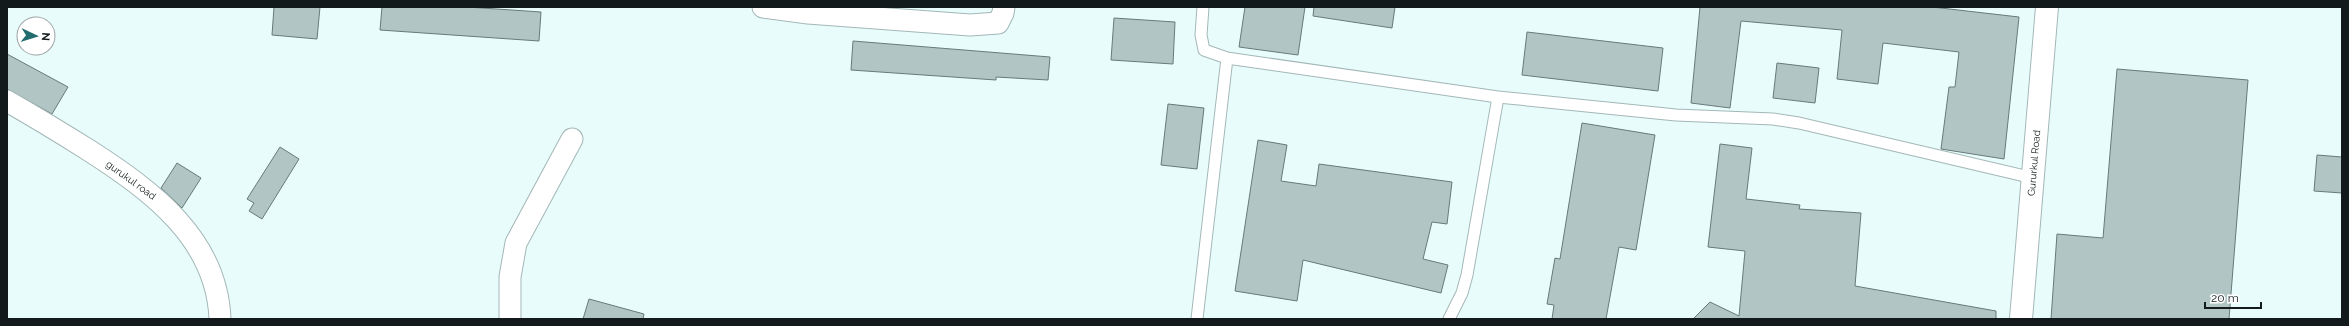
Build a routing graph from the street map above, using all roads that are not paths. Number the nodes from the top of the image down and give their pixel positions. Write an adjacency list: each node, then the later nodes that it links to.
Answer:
1 (765, 7): 5 (street)
2 (1004, 7): 5 (street)
3 (1203, 7): 6 (lane)
4 (2046, 7): 10 (street, Gururkul Road)
5 (896, 13)
6 (1227, 58): 7 (lane); 13 (lane)
7 (1498, 97): 10 (lane); 14 (lane)
8 (7, 101): 11 (street, gurukul road)
9 (572, 139): 12 (street)
10 (2033, 178): 15 (street, Gururkul Road)
11 (220, 319)
12 (510, 319)
13 (1197, 319)
14 (1449, 319)
15 (2021, 319)

